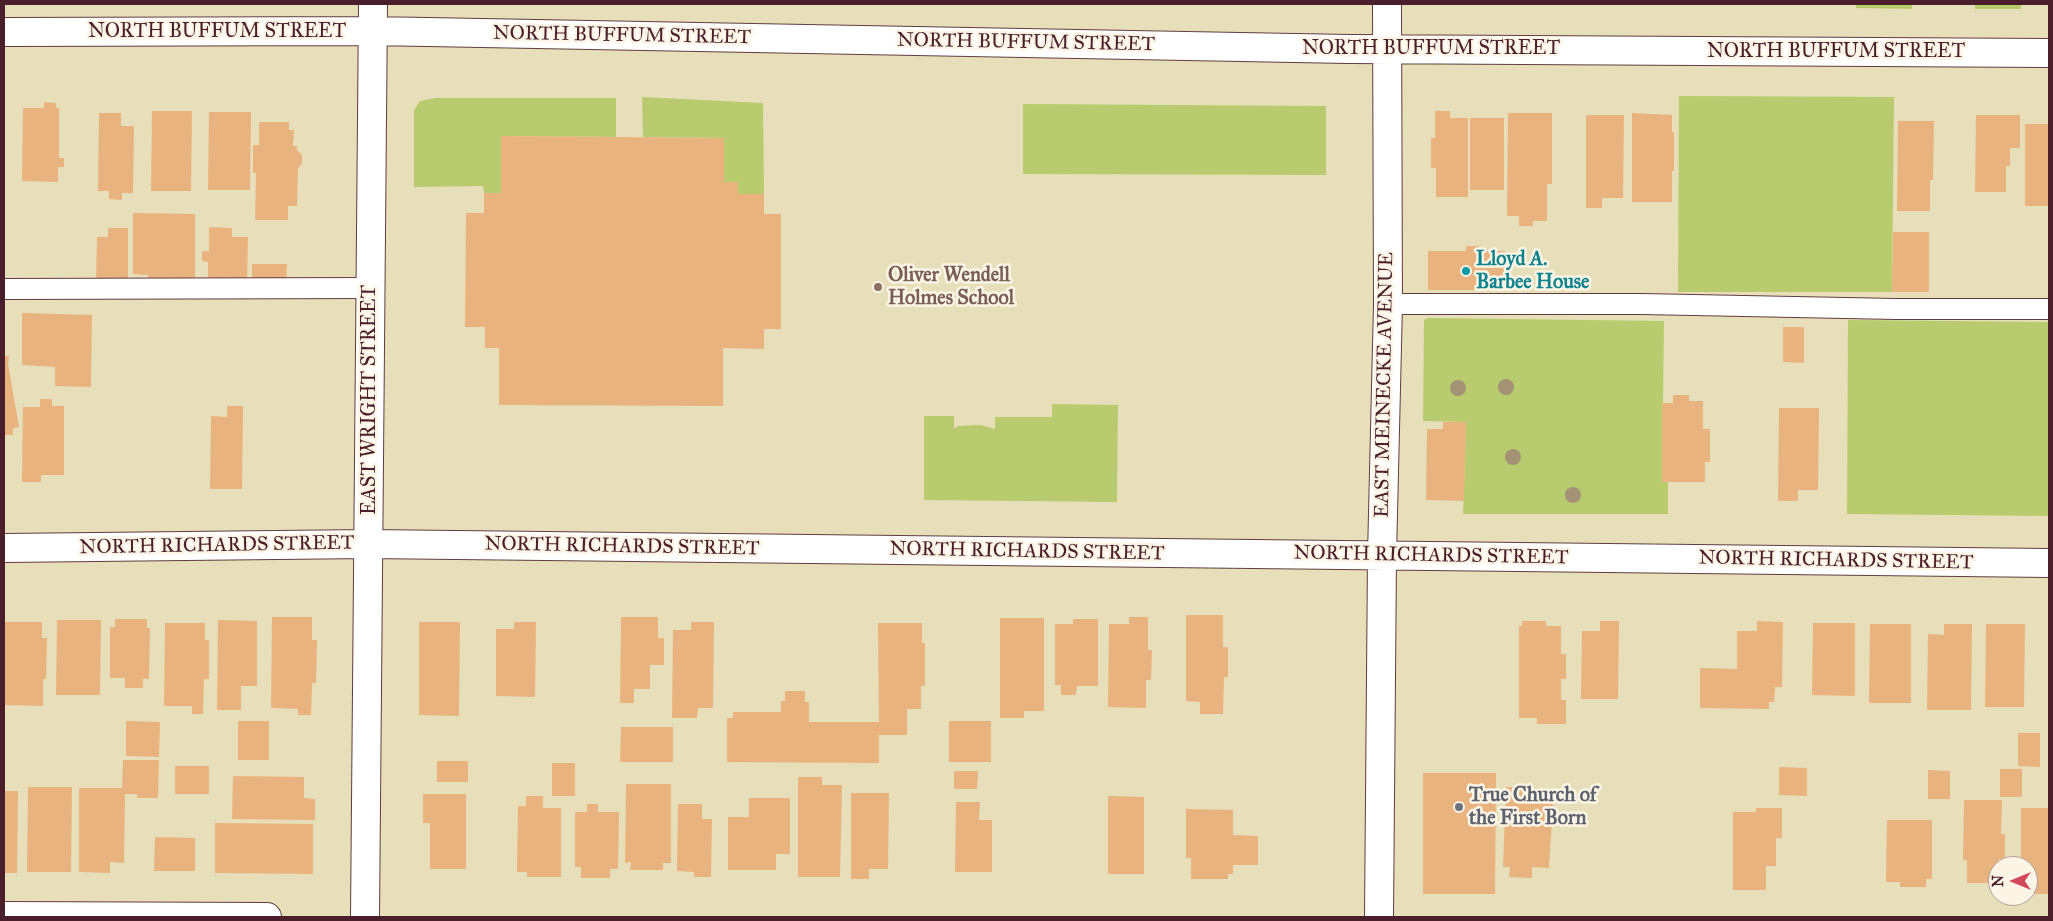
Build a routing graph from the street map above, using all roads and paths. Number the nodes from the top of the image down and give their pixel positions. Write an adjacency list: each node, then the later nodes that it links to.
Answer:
1 (373, 4): 3 (street, EAST WRIGHT STREET)
2 (1387, 4): 5 (street, EAST MEINECKE AVENUE)
3 (373, 31): 4 (street, NORTH BUFFUM STREET); 5 (street, NORTH BUFFUM STREET); 7 (street, EAST WRIGHT STREET)
4 (4, 32)
5 (1388, 50): 6 (street, NORTH BUFFUM STREET); 9 (street, EAST MEINECKE AVENUE)
6 (2049, 53)
7 (370, 288): 8 (lane); 11 (street, EAST WRIGHT STREET)
8 (4, 289)
9 (1388, 304): 10 (lane); 13 (street, EAST MEINECKE AVENUE)
10 (2049, 309)
11 (368, 544): 12 (street, NORTH RICHARDS STREET); 13 (street, NORTH RICHARDS STREET); 17 (street, EAST WRIGHT STREET)
12 (4, 548)
13 (1382, 556): 14 (street, NORTH RICHARDS STREET); 18 (street, EAST MEINECKE AVENUE)
14 (2049, 563)
15 (4, 916): 16 (street)
16 (267, 917)
17 (366, 917)
18 (1379, 917)

